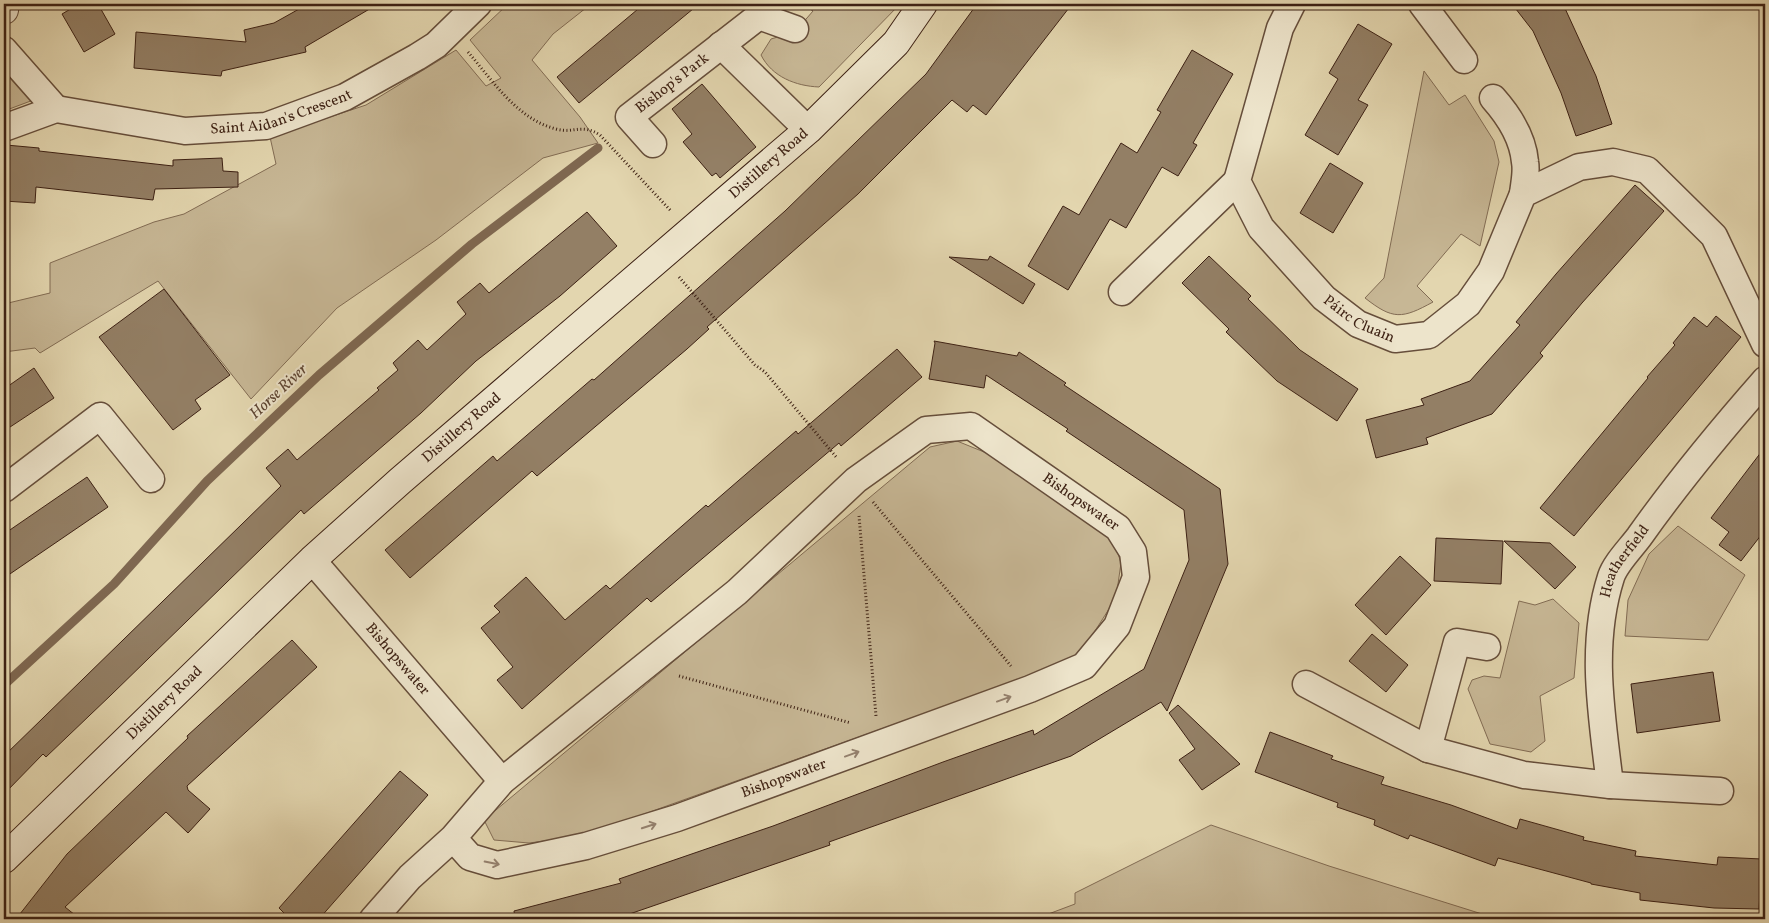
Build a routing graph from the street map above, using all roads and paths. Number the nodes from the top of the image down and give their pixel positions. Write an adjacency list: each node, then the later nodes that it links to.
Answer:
1 (5, 4): 6 (main road)
2 (478, 4): 8 (street, Saint Aidan's Crescent)
3 (923, 4): 15 (main road, Distillery Road)
4 (1292, 4): 17 (street)
5 (1422, 4): 11 (street)
6 (4, 10)
7 (795, 28): 9 (street, Bishop's Park)
8 (451, 30): 13 (street, Saint Aidan's Crescent); 19 (path)
9 (721, 45): 15 (street, Bishop's Park); 16 (street, Bishop's Park)
10 (4, 50): 13 (street)
11 (1464, 60)
12 (1494, 98): 18 (street, Páirc Cluain)
13 (56, 109): 14 (street, Saint Aidan's Crescent)
14 (4, 128)
15 (808, 130): 19 (main road, Distillery Road)
16 (653, 144)
17 (1237, 181): 18 (street, Páirc Cluain); 21 (street)
18 (1524, 194): 22 (street)
19 (690, 232): 20 (main road, Distillery Road)
20 (661, 255): 25 (path); 27 (main road, Distillery Road)
21 (1122, 292)
22 (1765, 344)
23 (1765, 380): 36 (street, Heatherfield)
24 (151, 479): 26 (street)
25 (856, 480): 29 (street, Bishopswater); 31 (path); 31 (street, Bishopswater); 32 (path)
26 (4, 489)
27 (312, 560): 35 (street, Bishopswater); 39 (main road, Distillery Road)
28 (1487, 646): 34 (street)
29 (652, 660): 33 (path); 35 (street, Bishopswater)
30 (1306, 684): 34 (street)
31 (1030, 689): 38 (street, Bishopswater, one-way to 31)
32 (876, 721)
33 (858, 726)
34 (1428, 748): 36 (street)
35 (502, 781): 38 (street, Bishopswater)
36 (1610, 785): 37 (street)
37 (1720, 791)
38 (453, 838): 40 (street, Bishopswater)
39 (4, 859)
40 (372, 919)

